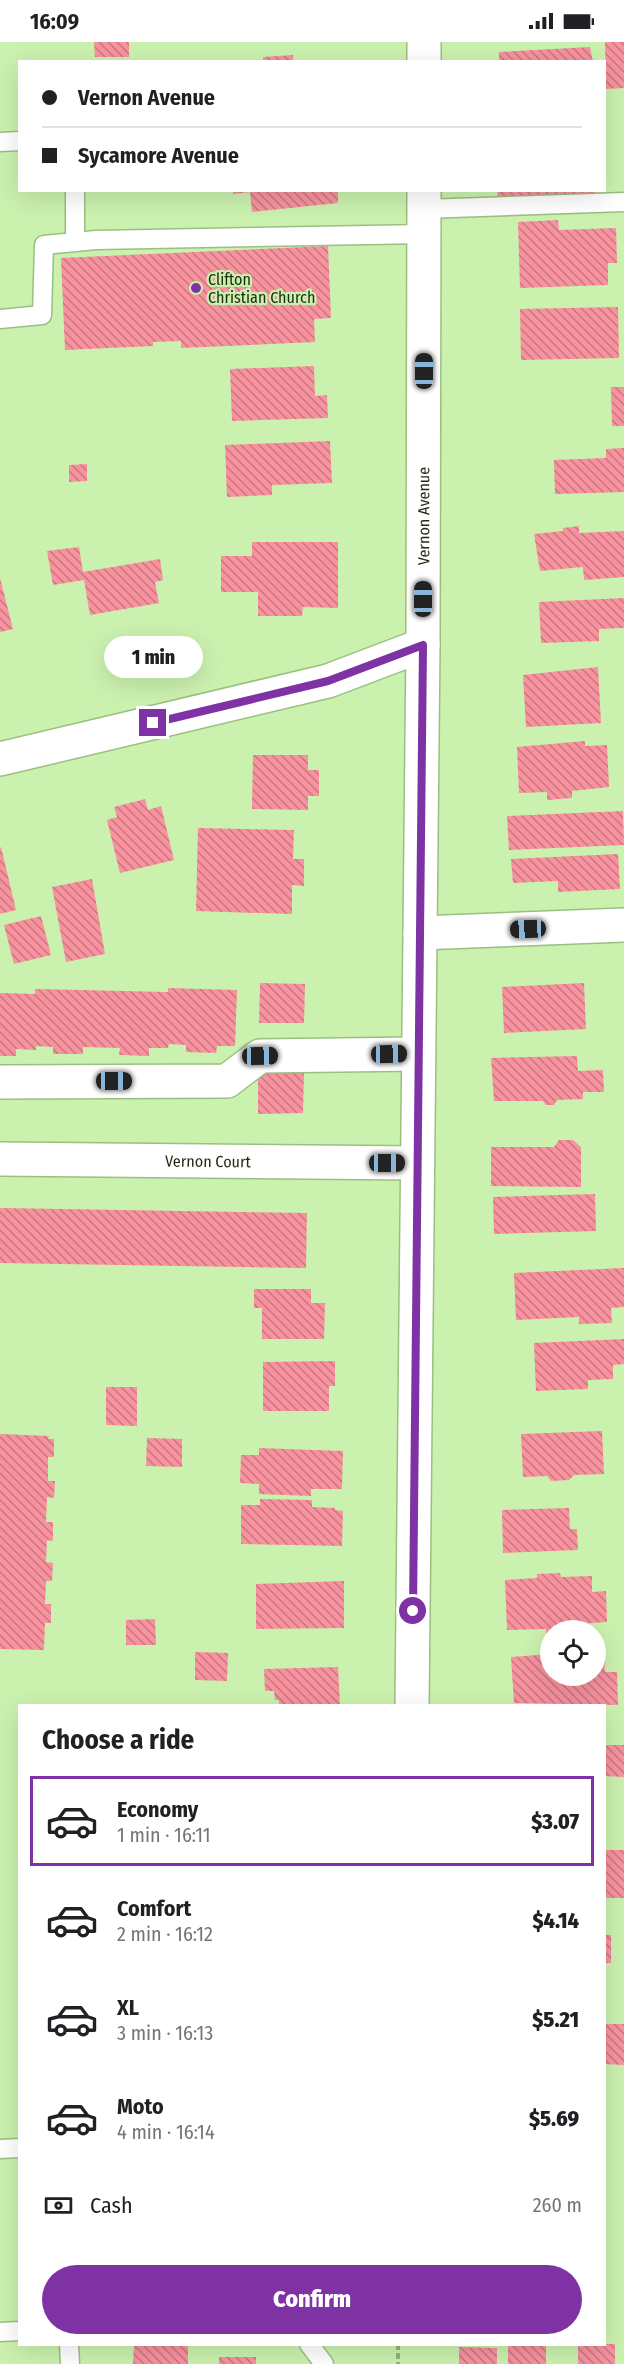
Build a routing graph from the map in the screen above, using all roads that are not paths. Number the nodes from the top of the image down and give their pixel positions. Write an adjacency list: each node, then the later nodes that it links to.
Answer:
1 (424, 42): 2 (street)
2 (424, 60)
3 (18, 141): 4 (lane)
4 (0, 142)
5 (75, 192): 8 (lane)
6 (624, 202): 7 (lane)
7 (424, 211): 8 (lane); 10 (street, Vernon Avenue)
8 (75, 242): 9 (lane)
9 (0, 319)
10 (423, 645): 11 (street); 13 (street, Vernon Avenue)
11 (0, 759)
12 (624, 925): 13 (street)
13 (420, 933): 14 (street, Vernon Avenue)
14 (418, 1054): 15 (street); 17 (street, Vernon Avenue)
15 (0, 1082)
16 (0, 1159): 17 (street, Vernon Court)
17 (417, 1162): 18 (street, Vernon Avenue)
18 (412, 1704)
19 (18, 2148): 20 (lane)
20 (0, 2149)
21 (18, 2331): 22 (lane)
22 (0, 2332)
23 (69, 2346): 25 (lane)
24 (310, 2346): 26 (lane)
25 (70, 2364)
26 (324, 2364)

